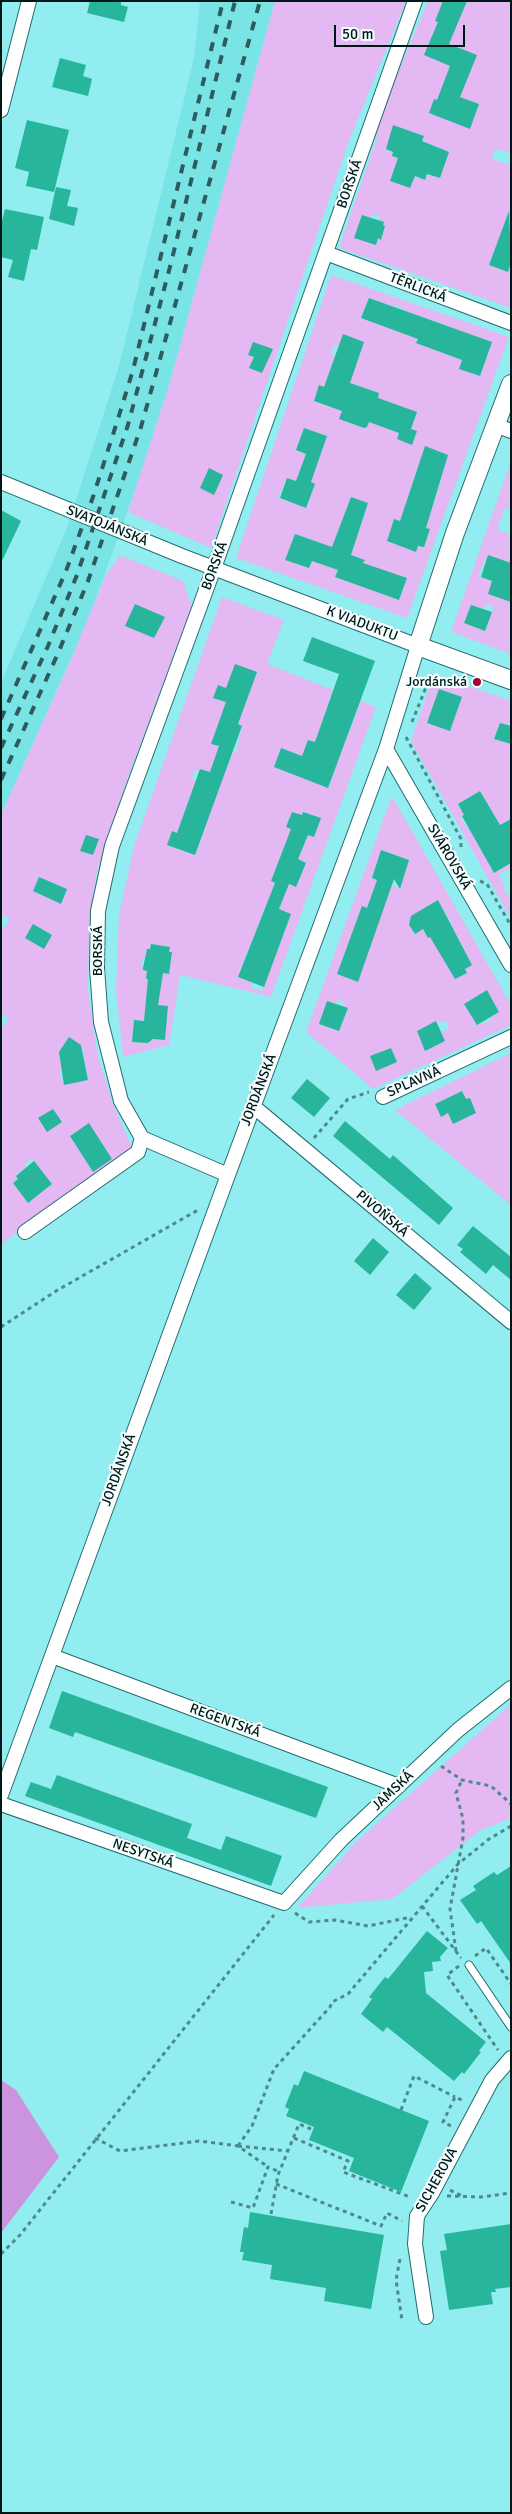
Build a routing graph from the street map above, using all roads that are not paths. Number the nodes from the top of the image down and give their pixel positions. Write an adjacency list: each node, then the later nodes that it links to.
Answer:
1 (29, 1): 3 (street)
2 (415, 1): 4 (street, BORSKÁ)
3 (1, 110)
4 (326, 253): 5 (street, TĚRLICKÁ); 9 (street, BORSKÁ)
5 (511, 323)
6 (511, 384): 7 (street, JORDÁNSKÁ)
7 (503, 428): 10 (street, JORDÁNSKÁ)
8 (1, 482): 9 (street, SVATOJÁNSKÁ)
9 (214, 568): 10 (street, K VIADUKTU); 17 (street, BORSKÁ)
10 (418, 646): 11 (street, K VIADUKTU); 12 (street, JORDÁNSKÁ)
11 (511, 680)
12 (386, 749): 13 (street, SVÁROVSKÁ); 16 (street, JORDÁNSKÁ)
13 (511, 965)
14 (511, 1037): 15 (street, SPLAVNÁ)
15 (383, 1097)
16 (253, 1106): 18 (street, JORDÁNSKÁ); 20 (street, PIVOŇSKÁ)
17 (142, 1138): 18 (street); 19 (street)
18 (228, 1175): 21 (street, JORDÁNSKÁ)
19 (25, 1232)
20 (511, 1322)
21 (52, 1656): 23 (street, REGENTSKÁ); 24 (street, JORDÁNSKÁ)
22 (511, 1688): 23 (street, JAMSKÁ)
23 (399, 1786): 26 (street, JAMSKÁ)
24 (1, 1795)
25 (1, 1804): 26 (street, NESYTSKÁ)
26 (285, 1910)
27 (467, 1964): 28 (lane)
28 (511, 2027)
29 (506, 2056): 30 (street, SICHEROVA)
30 (426, 2317)

